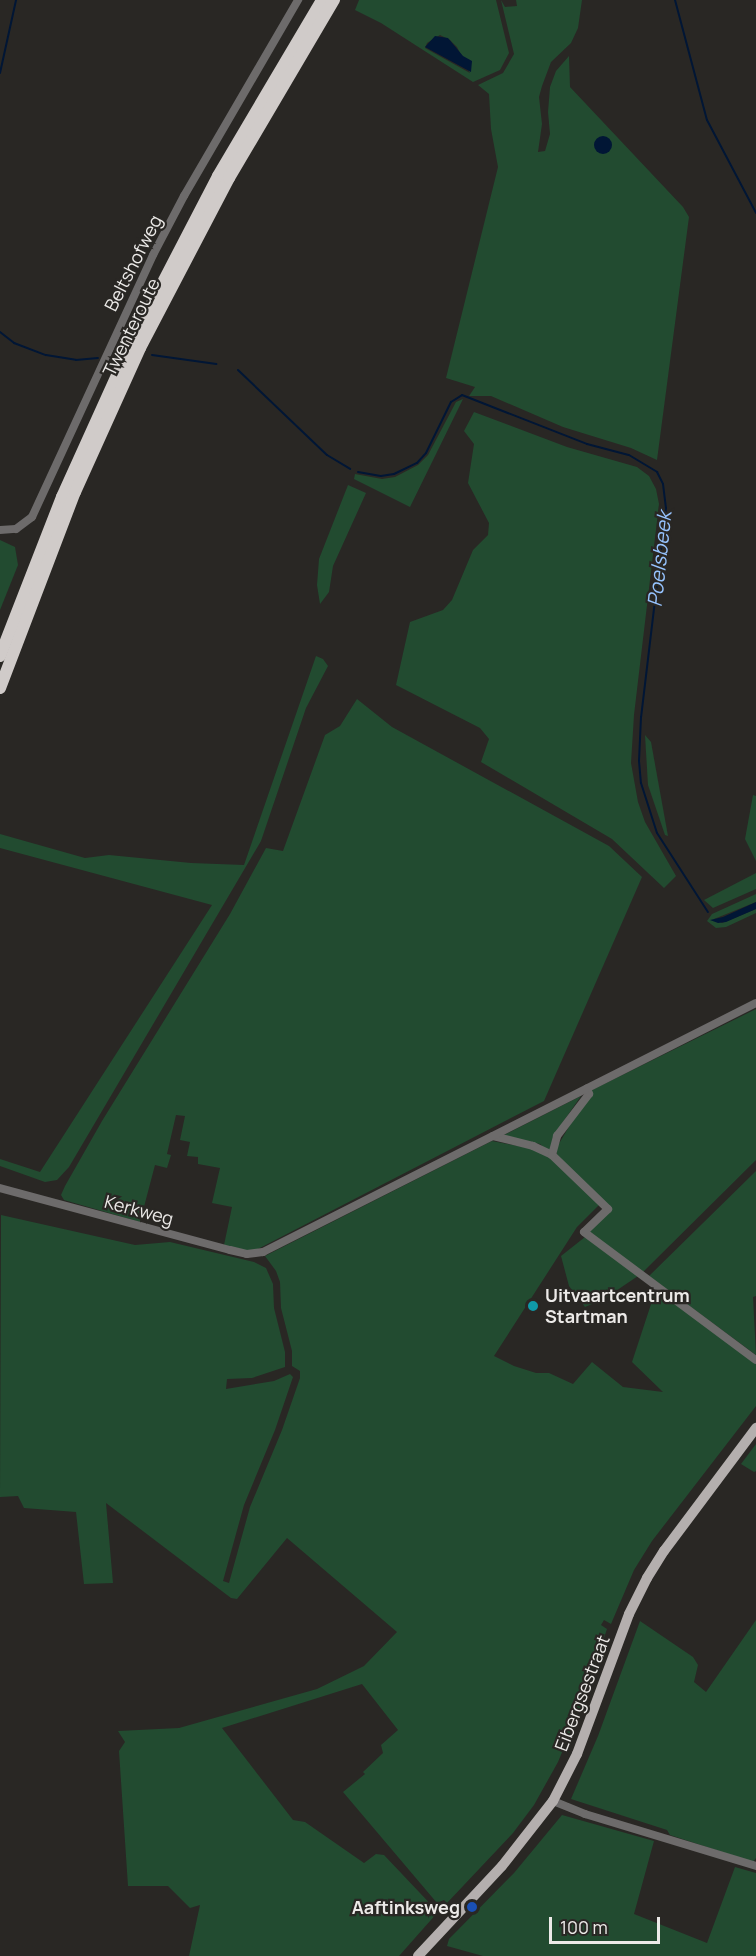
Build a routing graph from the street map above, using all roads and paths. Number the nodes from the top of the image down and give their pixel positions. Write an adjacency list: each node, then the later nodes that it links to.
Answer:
1 (298, 0): 4 (street, Beltshofweg)
2 (322, 0): 5 (highway, Twenteroute)
3 (334, 0): 6 (highway, Twenteroute)
4 (0, 530)
5 (0, 656)
6 (0, 688)
7 (756, 1003): 8 (street, Kerkweg)
8 (587, 1088): 9 (street, Kerkweg); 10 (street)
9 (493, 1136): 10 (street); 11 (street, Kerkweg)
10 (552, 1155): 12 (street)
11 (0, 1188)
12 (756, 1360)
13 (756, 1428): 14 (main road, Eibergsestraat)
14 (553, 1801): 15 (street); 16 (main road, Eibergsestraat)
15 (756, 1866)
16 (418, 1956)

